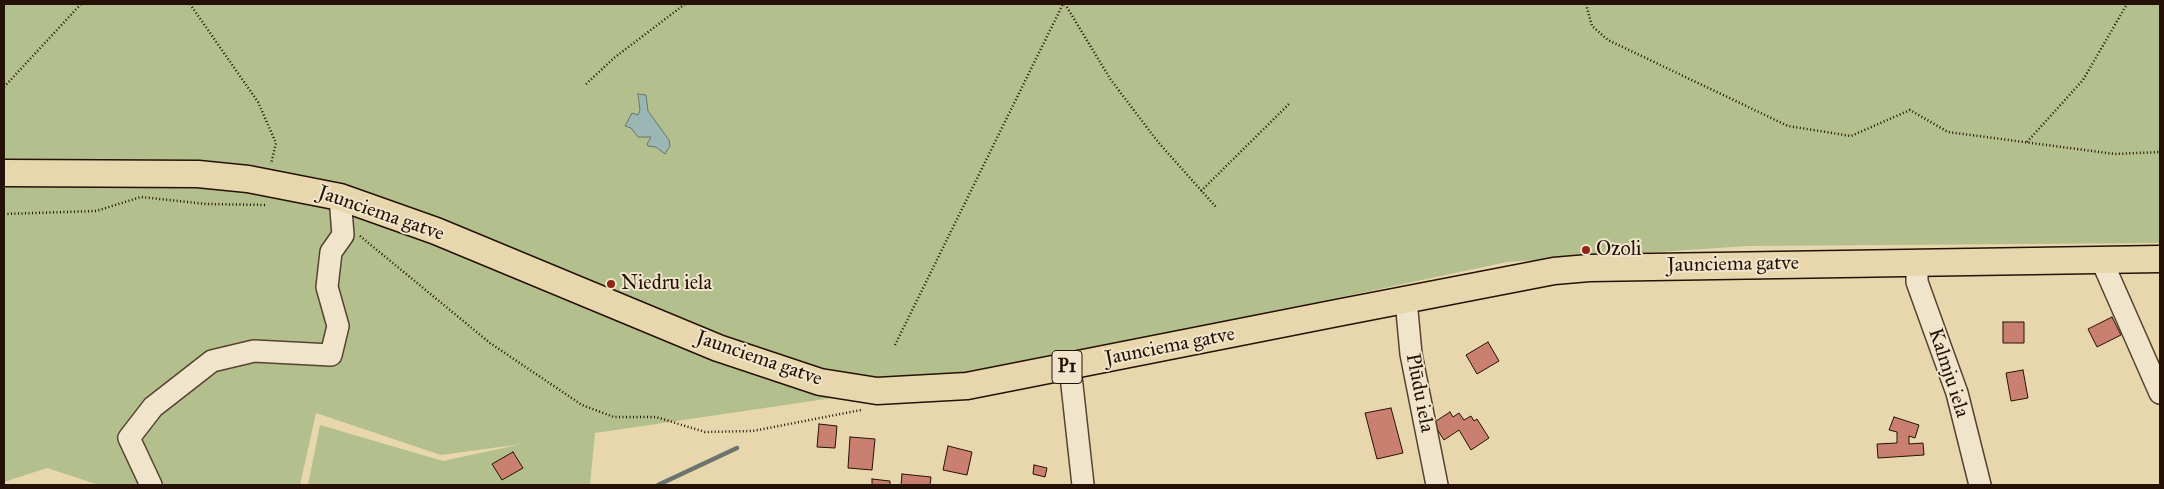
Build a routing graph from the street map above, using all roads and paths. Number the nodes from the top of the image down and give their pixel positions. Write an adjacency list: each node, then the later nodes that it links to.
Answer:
1 (81, 4): 8 (path)
2 (190, 4): 14 (path)
3 (685, 4): 7 (path)
4 (1064, 4): 13 (path); 22 (path)
5 (1586, 4): 10 (path)
6 (2126, 4): 10 (path)
7 (586, 84)
8 (4, 87)
9 (1290, 104): 13 (path)
10 (2027, 142): 11 (path)
11 (2160, 152)
12 (4, 173): 14 (main road, Jaunciema gatve / P1)
13 (1201, 191): 15 (path)
14 (269, 194): 16 (main road, Jaunciema gatve / P1); 17 (path)
15 (1216, 207)
16 (342, 210): 23 (main road, Jaunciema gatve / P1); 25 (path); 26 (street)
17 (4, 214)
18 (2101, 259): 19 (main road, Jaunciema gatve / P1); 20 (main road, Jaunciema gatve / P1); 24 (street)
19 (2160, 259)
20 (1918, 261): 21 (main road, Jaunciema gatve / P1); 29 (street, Kalmju iela)
21 (1406, 300): 23 (main road, Jaunciema gatve / P1); 28 (street, Plūdu iela)
22 (895, 345)
23 (1070, 367): 27 (street)
24 (2160, 393)
25 (870, 408)
26 (151, 485)
27 (1082, 485)
28 (1437, 485)
29 (1980, 485)

